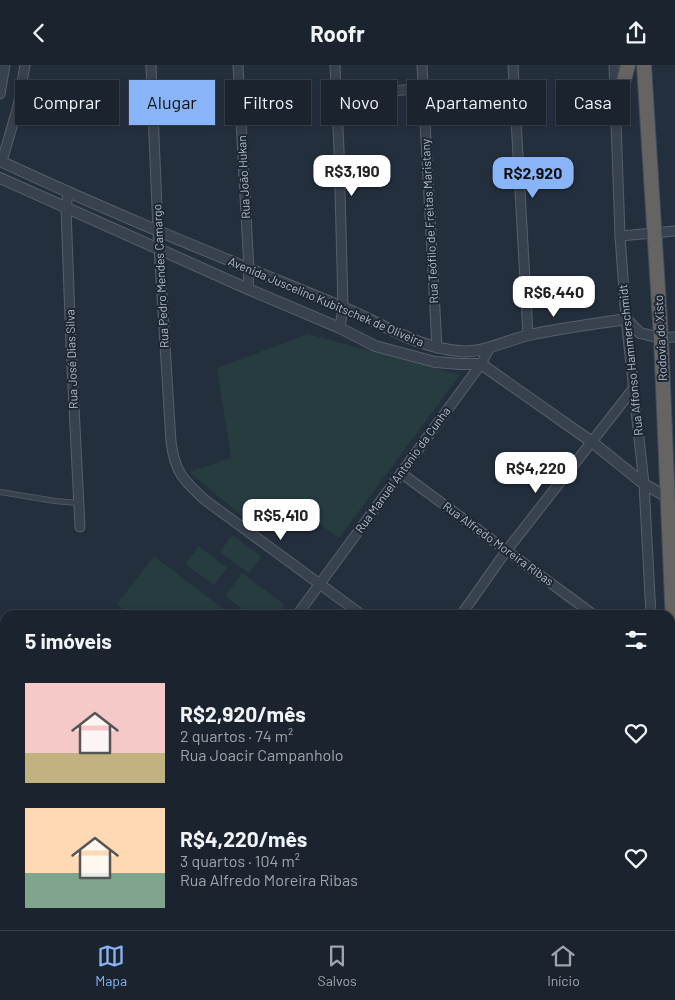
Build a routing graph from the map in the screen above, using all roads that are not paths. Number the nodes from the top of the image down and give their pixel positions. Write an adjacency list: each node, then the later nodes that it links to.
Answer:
1 (4, 65): 16 (street)
2 (25, 65): 21 (street)
3 (151, 65): 25 (street, Rua Pedro Mendes Camargo)
4 (238, 65): 30 (street, Rua João Hukan)
5 (335, 65): 11 (street)
6 (422, 65): 12 (street, Rua Teófilo de Freitas Maristany)
7 (513, 65): 13 (street)
8 (614, 65): 14 (street, Rua Affonso Hammerschmidt)
9 (628, 65): 15 (highway)
10 (644, 65): 27 (highway, Rodovia do Xisto)
11 (335, 80)
12 (422, 80)
13 (514, 80)
14 (615, 80)
15 (624, 80)
16 (0, 94)
17 (337, 125): 32 (street)
18 (424, 125): 38 (street, Rua Teófilo de Freitas Maristany)
19 (516, 125): 35 (street)
20 (617, 125): 28 (street, Rua Affonso Hammerschmidt)
21 (1, 161): 23 (street, Avenida Juscelino Kubitschek de Oliveira)
22 (0, 178): 24 (street, Avenida Juscelino Kubitschek de Oliveira)
23 (68, 192): 24 (street, Rua José Dias Silva); 25 (street, Avenida Juscelino Kubitschek de Oliveira)
24 (66, 209): 29 (street, Avenida Juscelino Kubitschek de Oliveira); 46 (street, Rua José Dias Silva)
25 (158, 231): 29 (street, Rua Pedro Mendes Camargo); 30 (street, Avenida Juscelino Kubitschek de Oliveira)
26 (675, 231): 27 (street)
27 (656, 232): 28 (street); 36 (highway, Rodovia do Xisto)
28 (620, 236): 33 (street, Rua Affonso Hammerschmidt)
29 (159, 248): 31 (street, Avenida Juscelino Kubitschek de Oliveira); 49 (street, Rua Pedro Mendes Camargo)
30 (249, 270): 31 (street, Rua João Hukan); 32 (street, Avenida Juscelino Kubitschek de Oliveira)
31 (248, 289): 34 (street, Avenida Juscelino Kubitschek de Oliveira)
32 (343, 307): 34 (street); 38 (street, Avenida Juscelino Kubitschek de Oliveira)
33 (626, 319): 35 (street, Avenida Juscelino Kubitschek de Oliveira); 36 (street); 40 (street, Rua Affonso Hammerschmidt)
34 (340, 328): 39 (street, Avenida Juscelino Kubitschek de Oliveira)
35 (528, 335): 37 (street, Avenida Juscelino Kubitschek de Oliveira)
36 (668, 338): 45 (highway, Rodovia do Xisto)
37 (490, 347): 38 (street, Avenida Juscelino Kubitschek de Oliveira); 39 (street, Rua Manuel Antonio da Cunha)
38 (437, 348)
39 (481, 363): 41 (street); 42 (street, Rua Manuel Antonio da Cunha)
40 (633, 389): 41 (street); 43 (street, Rua Affonso Hammerschmidt)
41 (592, 442): 43 (street); 48 (street)
42 (401, 473): 48 (street, Rua Alfredo Moreira Ribas); 49 (street, Rua Manuel Antonio da Cunha)
43 (644, 483): 45 (street); 54 (street, Rua Affonso Hammerschmidt)
44 (0, 492): 46 (lane)
45 (669, 498): 55 (highway, Rodovia do Xisto)
46 (78, 503): 47 (street, Rua José Dias Silva)
47 (80, 527)
48 (507, 551): 52 (street); 53 (street, Rua Alfredo Moreira Ribas)
49 (320, 584): 50 (street, Rua Manuel Antonio da Cunha); 51 (street)
50 (301, 610)
51 (355, 610)
52 (465, 610)
53 (587, 610)
54 (651, 610)
55 (673, 610)

